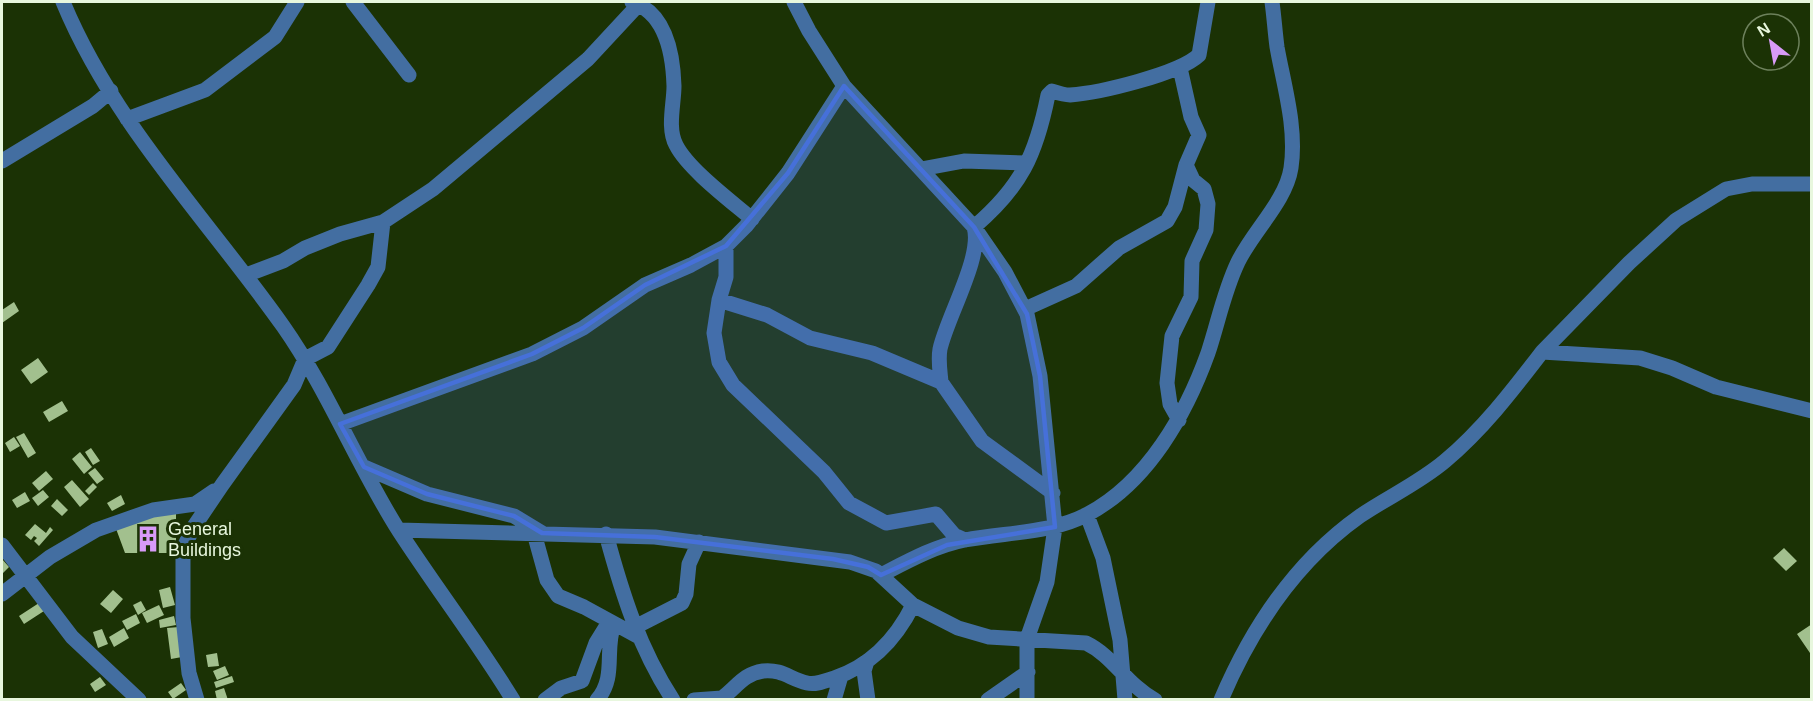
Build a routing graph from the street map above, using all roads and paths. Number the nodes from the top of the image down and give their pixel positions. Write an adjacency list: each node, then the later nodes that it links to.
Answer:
1 (63, 2): 11 (street)
2 (297, 2): 12 (street)
3 (353, 2): 9 (street)
4 (637, 2): 18 (street); 19 (street)
5 (794, 2): 10 (street)
6 (1208, 2): 8 (street)
7 (1272, 2): 29 (street)
8 (1179, 68): 14 (street); 15 (street)
9 (409, 75)
10 (844, 86): 16 (street); 18 (street)
11 (111, 91): 12 (street); 13 (street)
12 (127, 119): 22 (street)
13 (3, 157)
14 (1027, 163): 16 (street); 20 (street)
15 (1186, 165): 24 (street); 29 (street)
16 (921, 169): 20 (street)
17 (1812, 184): 25 (street)
18 (752, 219): 21 (street)
19 (383, 222): 22 (street); 26 (street)
20 (974, 227): 24 (street); 27 (street)
21 (726, 246): 23 (street); 30 (street)
22 (246, 274): 26 (street)
23 (719, 300): 27 (street); 39 (street)
24 (1025, 309): 33 (street)
25 (1542, 352): 28 (street); 66 (street)
26 (305, 359): 30 (street); 32 (street)
27 (941, 382): 33 (street)
28 (1812, 411)
29 (1179, 420): 34 (street)
30 (340, 424): 31 (street)
31 (364, 467): 36 (street); 37 (street)
32 (222, 485): 42 (street); 54 (street)
33 (1053, 493): 35 (street)
34 (1087, 515): 35 (street); 51 (street)
35 (1055, 527): 39 (street); 48 (street)
36 (399, 530): 37 (street); 55 (street)
37 (538, 533): 38 (street); 46 (street)
38 (606, 534): 40 (street); 47 (street)
39 (965, 540): 43 (street)
40 (699, 542): 43 (street); 47 (street)
41 (2, 545): 42 (street)
42 (26, 574): 44 (street); 53 (street)
43 (881, 575): 45 (street)
44 (2, 594)
45 (913, 605): 48 (street); 49 (street)
46 (612, 623): 47 (street); 56 (street); 57 (street)
47 (637, 632): 58 (street)
48 (1027, 639): 50 (street); 51 (street)
49 (867, 661): 52 (street); 61 (street)
50 (1028, 672): 62 (street); 63 (street)
51 (1121, 675): 64 (street); 65 (street)
52 (841, 676): 59 (street); 60 (street)
53 (139, 699)
54 (197, 699)
55 (513, 699)
56 (545, 699)
57 (597, 699)
58 (673, 699)
59 (694, 699)
60 (834, 699)
61 (868, 699)
62 (988, 699)
63 (1027, 699)
64 (1125, 699)
65 (1155, 699)
66 (1221, 699)

